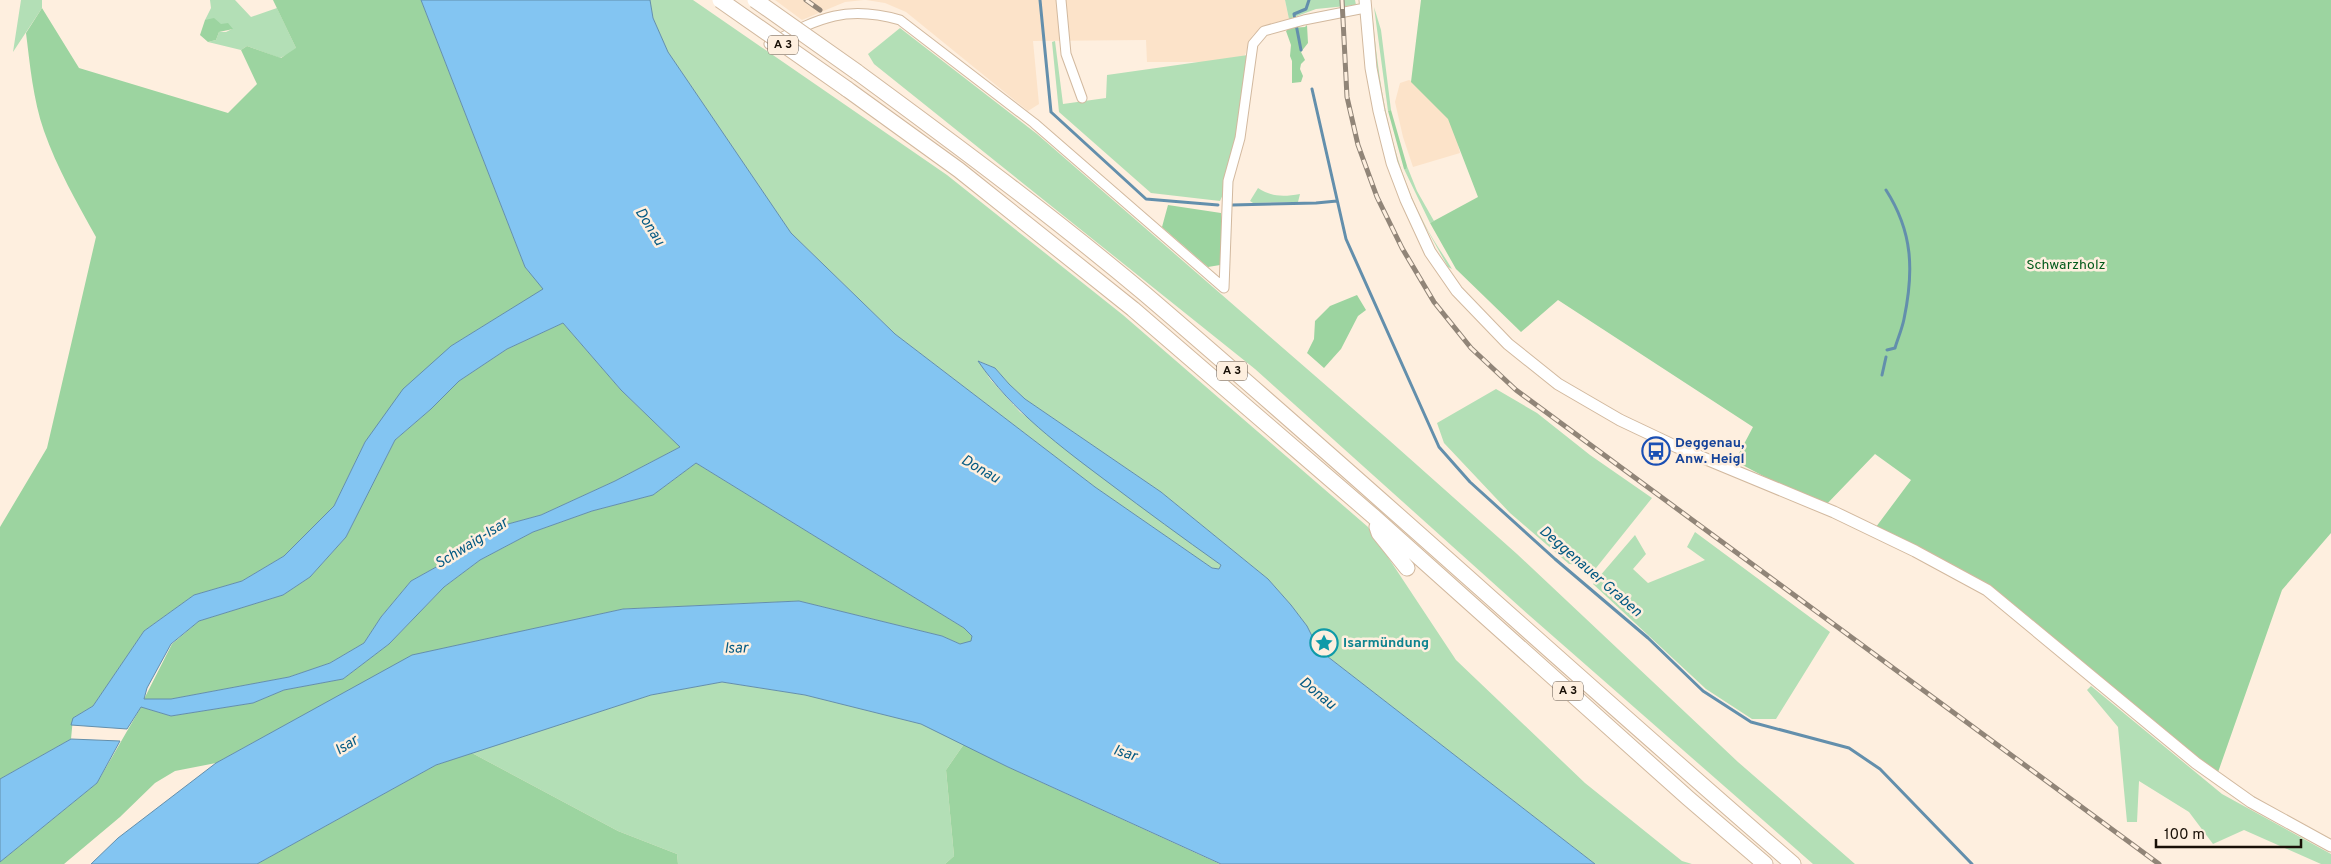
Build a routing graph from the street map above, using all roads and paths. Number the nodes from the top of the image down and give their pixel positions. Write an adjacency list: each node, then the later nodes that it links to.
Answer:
1 (720, 0): 7 (highway, A 3, bridge)
2 (755, 0): 11 (highway, A 3, bridge)
3 (1061, 0): 6 (street)
4 (1365, 4): 5 (street); 9 (main road)
5 (769, 44)
6 (1082, 98)
7 (1373, 516): 8 (highway); 10 (highway, A 3)
8 (1407, 568)
9 (2331, 846)
10 (1765, 864)
11 (1793, 864)

